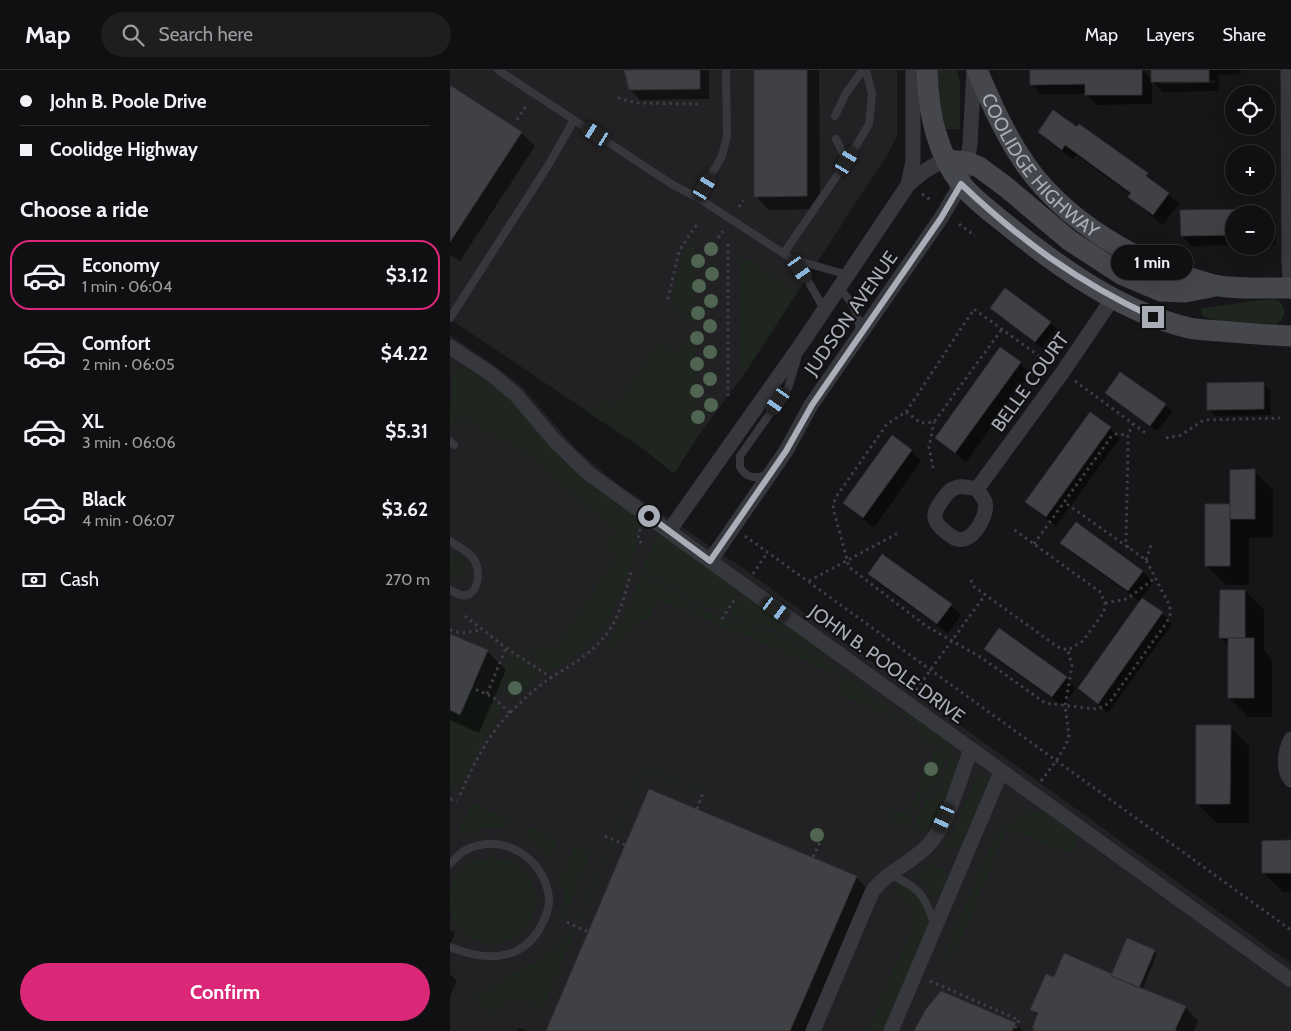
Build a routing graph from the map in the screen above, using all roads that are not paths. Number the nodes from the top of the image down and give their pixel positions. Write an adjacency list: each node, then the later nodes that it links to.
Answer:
1 (498, 70): 9 (lane)
2 (726, 70): 15 (lane)
3 (864, 70): 8 (lane); 11 (lane)
4 (913, 70): 14 (street, JUDSON AVENUE)
5 (927, 70): 12 (main road)
6 (976, 70): 12 (street); 19 (main road, COOLIDGE HIGHWAY)
7 (1288, 70): 21 (street)
8 (835, 116)
9 (574, 120): 15 (lane); 24 (lane)
10 (836, 138): 11 (lane)
11 (847, 161): 16 (lane)
12 (957, 161): 13 (main road); 14 (street, JUDSON AVENUE); 19 (main road)
13 (961, 184): 22 (main road); 25 (street, JUDSON AVENUE)
14 (913, 187): 18 (street, JUDSON AVENUE)
15 (698, 198): 16 (lane)
16 (784, 253): 17 (lane)
17 (792, 259): 18 (lane); 23 (lane)
18 (848, 275): 20 (street, JUDSON AVENUE)
19 (1219, 286): 21 (main road, COOLIDGE HIGHWAY)
20 (839, 289): 23 (street, JUDSON AVENUE); 25 (lane)
21 (1291, 289)
22 (1113, 298): 26 (main road); 32 (street, BELLE COURT)
23 (824, 309): 27 (street, JUDSON AVENUE)
24 (450, 318)
25 (860, 336): 31 (street, JUDSON AVENUE)
26 (1291, 336)
27 (802, 343): 31 (lane); 33 (street, JUDSON AVENUE)
28 (450, 347): 33 (street, JOHN B. POOLE DRIVE)
29 (450, 440): 30 (lane)
30 (450, 445)
31 (771, 472): 35 (street, JUDSON AVENUE)
32 (977, 489)
33 (669, 531): 35 (street, JOHN B. POOLE DRIVE)
34 (450, 541): 36 (lane)
35 (710, 561): 38 (street, JOHN B. POOLE DRIVE)
36 (450, 590)
37 (1291, 739): 40 (street)
38 (972, 749): 39 (street, JOHN B. POOLE DRIVE); 42 (street)
39 (1001, 772): 43 (street); 45 (street, JOHN B. POOLE DRIVE)
40 (1291, 780)
41 (450, 864): 44 (lane)
42 (888, 874): 43 (lane); 46 (street)
43 (935, 926): 47 (street)
44 (450, 947)
45 (1291, 980)
46 (813, 1031)
47 (891, 1031)

